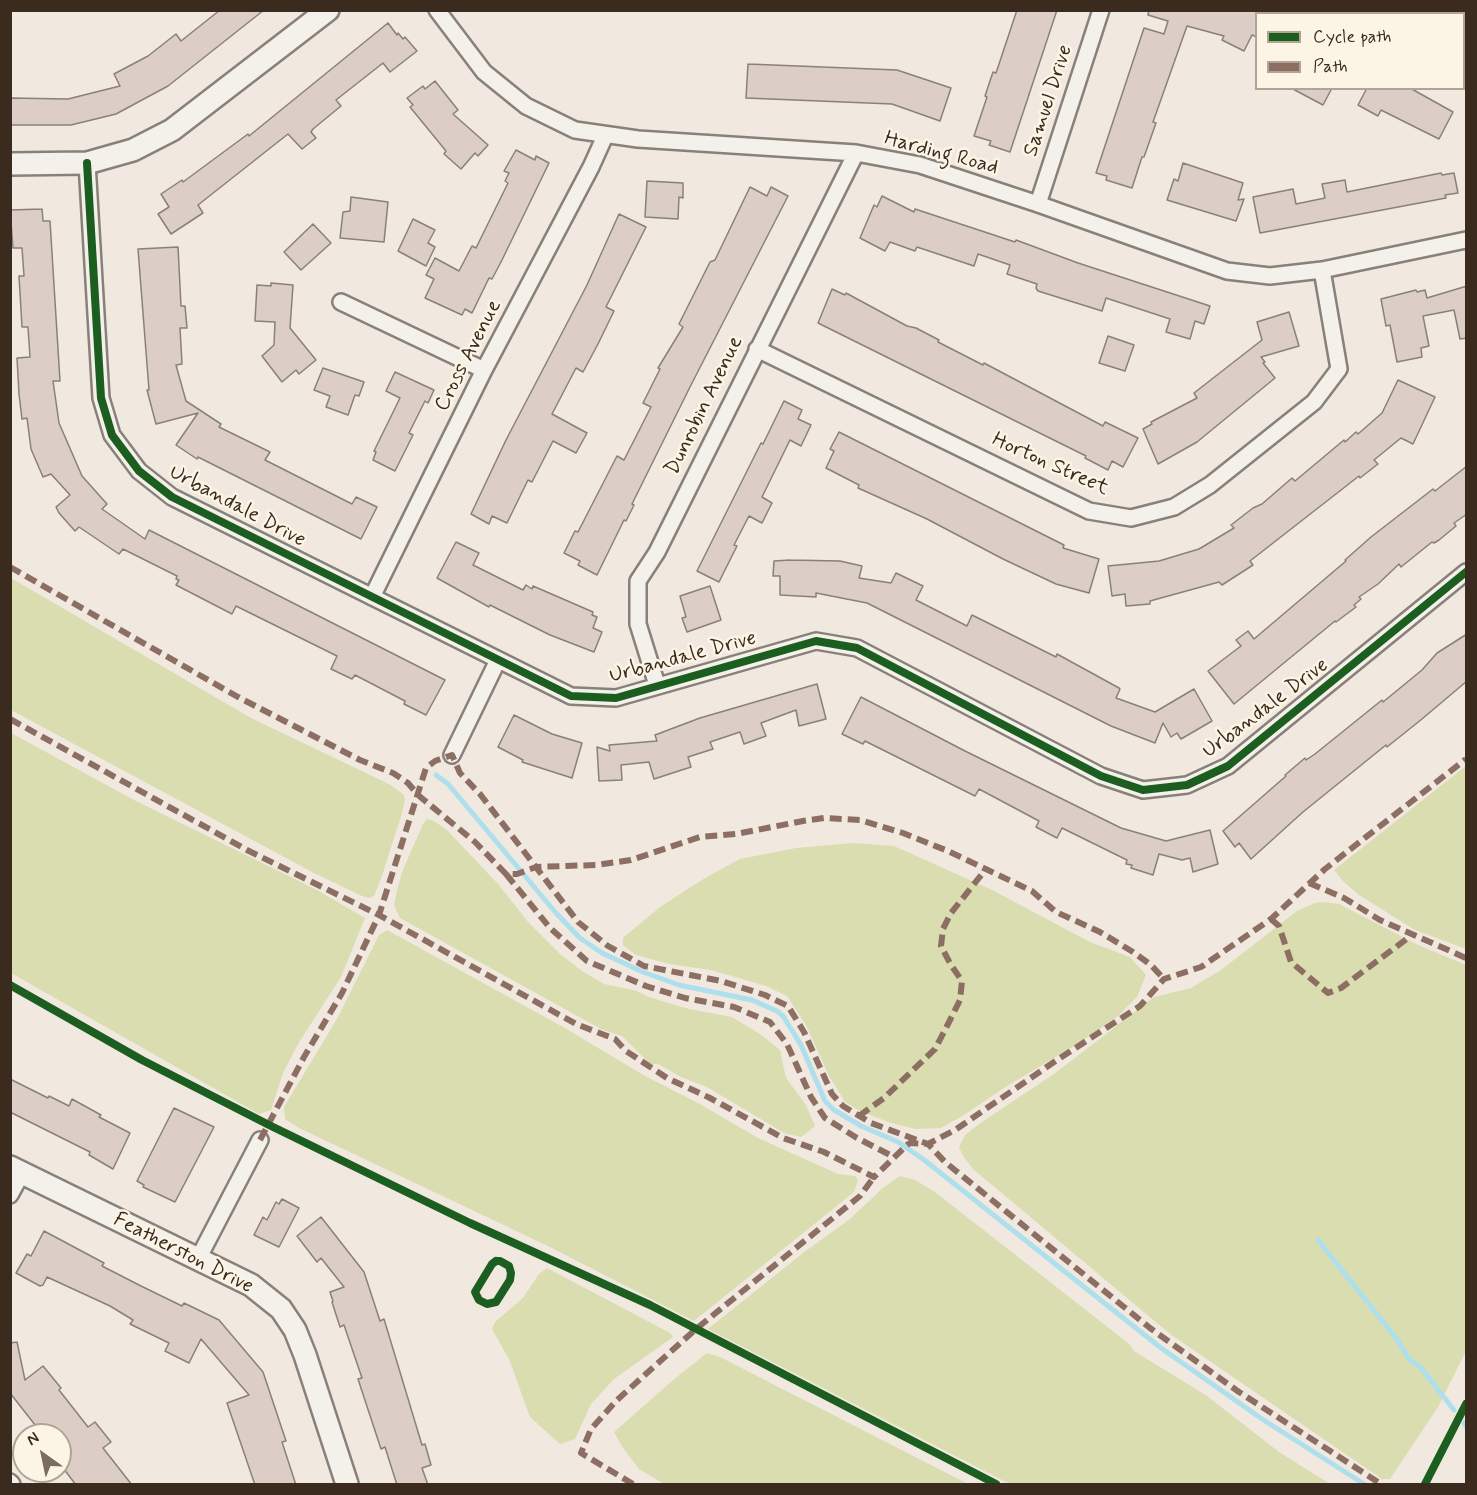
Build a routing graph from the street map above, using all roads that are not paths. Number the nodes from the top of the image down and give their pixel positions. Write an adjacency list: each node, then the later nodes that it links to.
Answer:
1 (328, 10): 6 (street)
2 (436, 10): 4 (street, Harding Road)
3 (1101, 10): 8 (street, Samuel Drive)
4 (605, 136): 5 (street, Harding Road); 13 (street, Cross Avenue)
5 (856, 153): 8 (street, Harding Road); 12 (street, Dunrobin Avenue)
6 (87, 163): 7 (street); 15 (street, Urbandale Drive)
7 (10, 164)
8 (1038, 204): 10 (street, Harding Road)
9 (1467, 240): 10 (street, Harding Road)
10 (1322, 270): 12 (street, Horton Street)
11 (341, 302): 13 (street)
12 (757, 349): 17 (street, Dunrobin Avenue)
13 (484, 370): 15 (street, Cross Avenue)
14 (1467, 572): 17 (street, Urbandale Drive)
15 (372, 597): 16 (street, Urbandale Drive)
16 (498, 660): 17 (street, Urbandale Drive); 18 (street)
17 (657, 685)
18 (452, 755)
19 (260, 1140): 22 (street)
20 (16, 1170): 21 (street); 22 (street, Featherston Drive)
21 (10, 1195)
22 (198, 1259): 23 (street, Featherston Drive)
23 (347, 1485)

